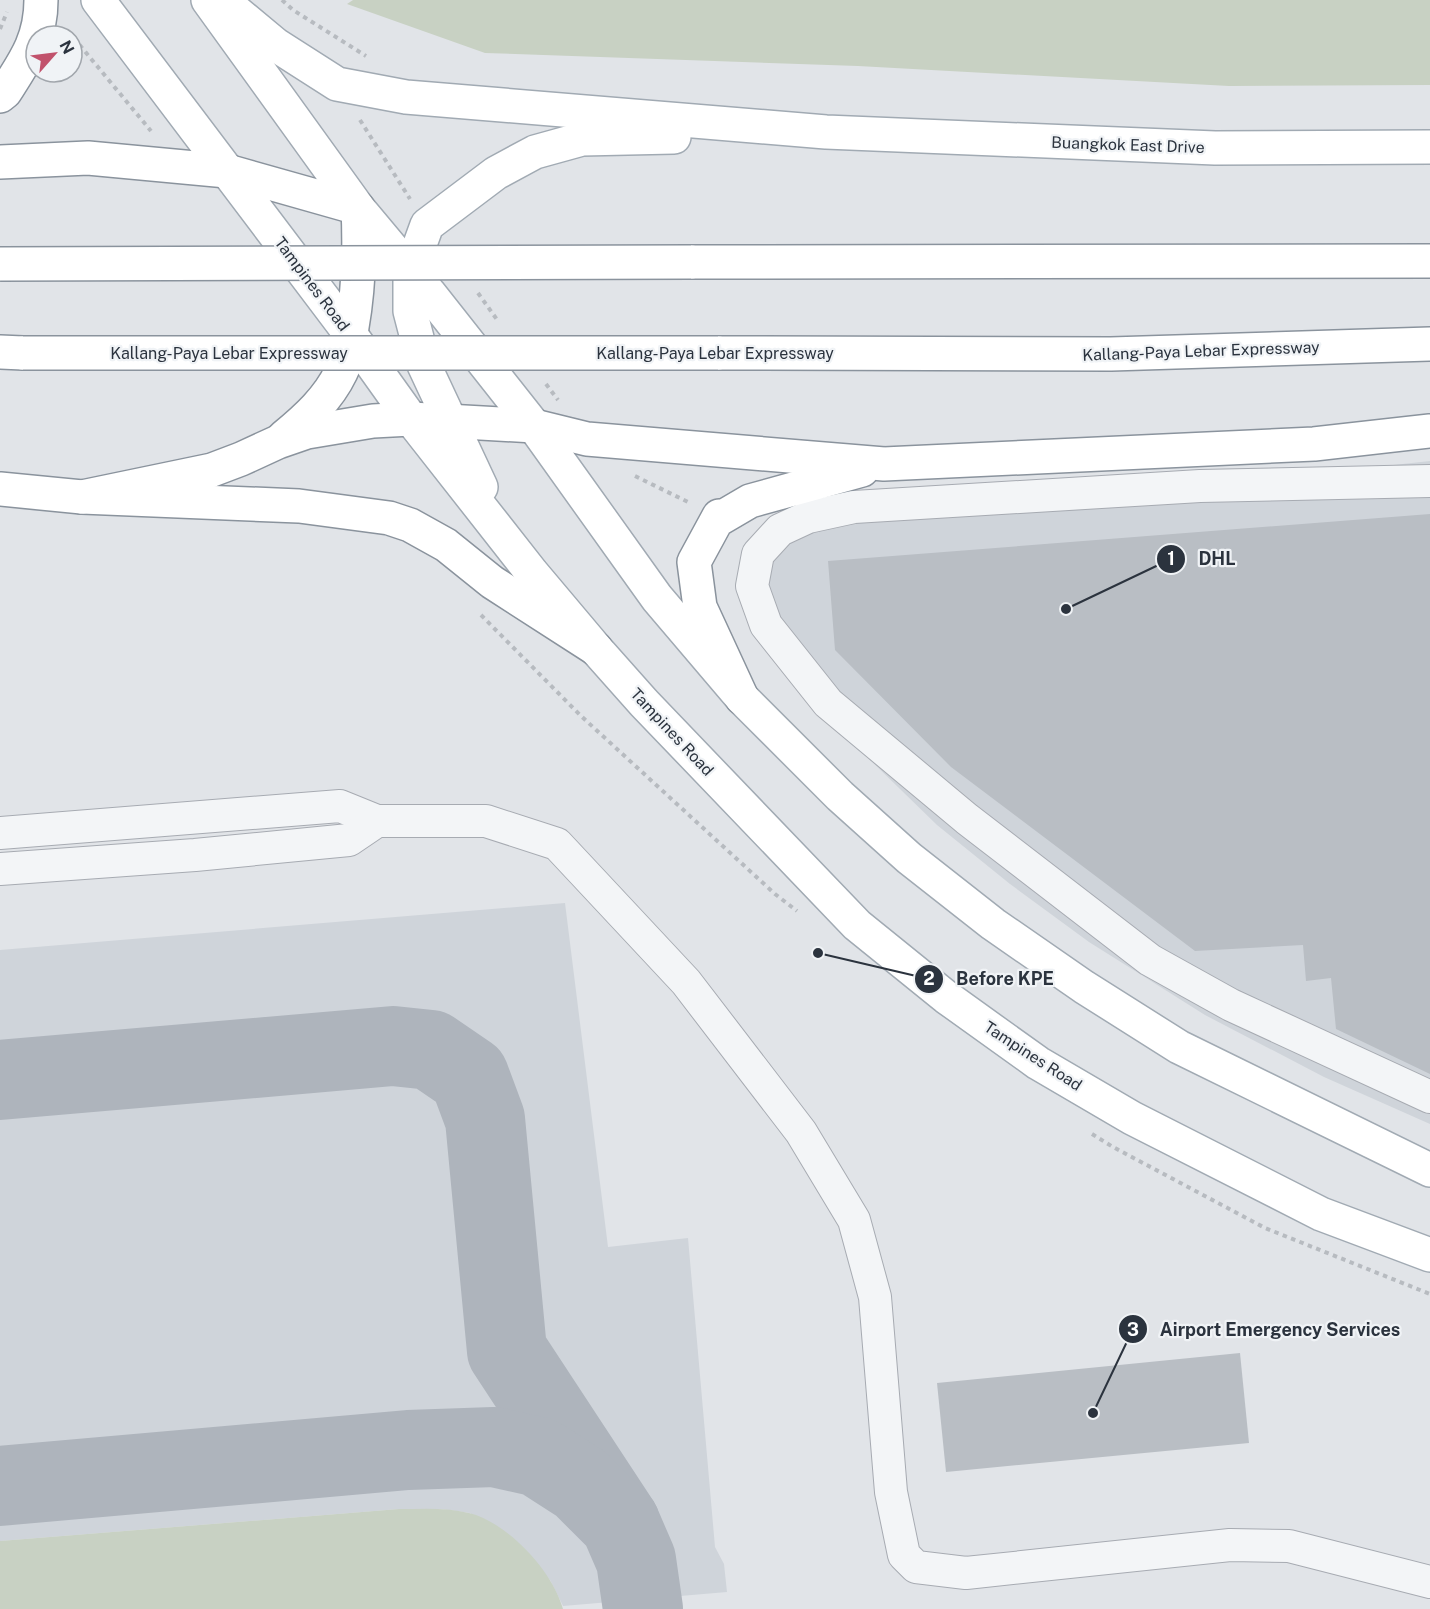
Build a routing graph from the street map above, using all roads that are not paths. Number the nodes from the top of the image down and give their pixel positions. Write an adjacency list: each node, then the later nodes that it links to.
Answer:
1 (41, 0): 5 (main road)
2 (98, 0): 9 (main road, Tampines Road)
3 (208, 0): 10 (main road)
4 (222, 0): 6 (main road)
5 (0, 96)
6 (826, 132): 7 (main road, Buangkok East Drive); 13 (main road)
7 (1430, 147)
8 (0, 162): 9 (main road)
9 (227, 171): 10 (main road); 14 (main road, Tampines Road)
10 (358, 208): 13 (main road); 14 (main road)
11 (1430, 261): 12 (main road, bridge)
12 (0, 264)
13 (410, 272): 18 (main road); 19 (main road)
14 (351, 335): 17 (main road, Tampines Road); 21 (main road)
15 (1430, 344): 16 (main road, Kallang-Paya Lebar Expressway, bridge)
16 (0, 352)
17 (411, 419): 18 (main road); 21 (main road); 26 (main road, Tampines Road)
18 (449, 420): 19 (main road); 26 (main road)
19 (534, 426): 22 (main road); 28 (main road)
20 (1430, 431): 22 (main road)
21 (278, 442): 25 (main road)
22 (885, 464): 28 (main road)
23 (1430, 481): 34 (lane)
24 (0, 489): 25 (main road)
25 (82, 497): 27 (main road)
26 (510, 547): 27 (main road, Tampines Road)
27 (596, 650): 36 (main road, Tampines Road)
28 (742, 698): 35 (main road)
29 (191, 818): 30 (lane); 31 (lane); 32 (lane)
30 (377, 822): 32 (lane); 37 (lane)
31 (0, 833)
32 (195, 855): 33 (lane)
33 (0, 868)
34 (1430, 1097)
35 (1430, 1170)
36 (1430, 1255)
37 (1430, 1582)

